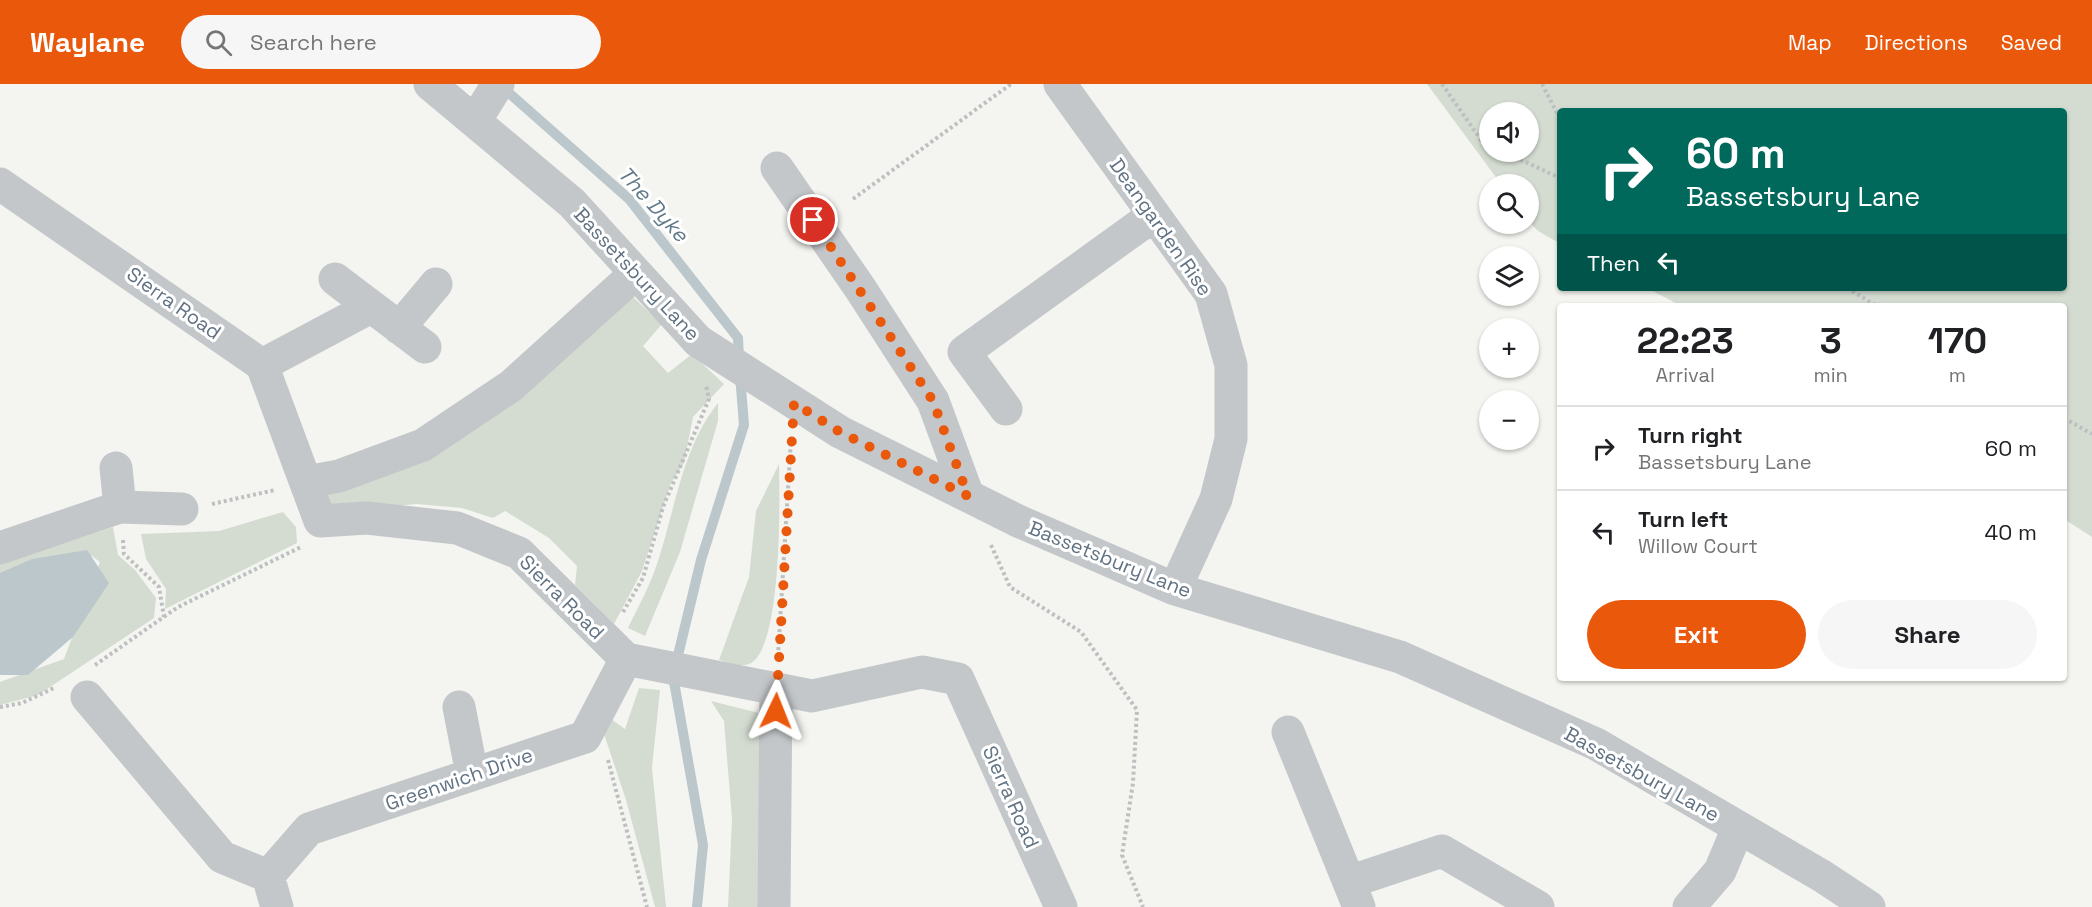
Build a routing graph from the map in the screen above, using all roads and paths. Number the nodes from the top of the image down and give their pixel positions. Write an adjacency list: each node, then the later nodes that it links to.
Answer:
1 (430, 84): 6 (street, Bassetsbury Lane)
2 (1011, 84): 13 (path)
3 (1060, 84): 14 (street, Deangarden Rise)
4 (1442, 84): 8 (path)
5 (1542, 84): 7 (path)
6 (488, 101): 15 (street, Bassetsbury Lane)
7 (1557, 113)
8 (1479, 137)
9 (1526, 162): 11 (path)
10 (777, 168): 31 (street)
11 (1557, 177)
12 (0, 184): 24 (street, Sierra Road)
13 (853, 199)
14 (1154, 215): 26 (street); 36 (street, Deangarden Rise)
15 (636, 273): 22 (street, Bassetsbury Lane); 30 (street)
16 (335, 279): 20 (street)
17 (436, 284): 21 (street)
18 (1852, 291): 19 (path)
19 (1872, 303)
20 (371, 307): 21 (street); 24 (street)
21 (399, 328): 23 (street)
22 (703, 344): 25 (street, Bassetsbury Lane); 38 (path)
23 (425, 347)
24 (262, 365): 30 (street)
25 (794, 403): 31 (street, Bassetsbury Lane); 40 (path)
26 (1006, 409)
27 (2067, 419): 28 (path)
28 (2092, 434)
29 (116, 468): 32 (street)
30 (306, 482): 33 (path); 34 (street)
31 (968, 496): 36 (street, Bassetsbury Lane); 53 (path)
32 (120, 507): 33 (street); 35 (street); 37 (path)
33 (182, 509)
34 (320, 521): 37 (path); 38 (street, Sierra Road)
35 (0, 548)
36 (1175, 589): 46 (street, Bassetsbury Lane)
37 (164, 617): 39 (path)
38 (627, 654): 40 (street, Sierra Road); 43 (street, Greenwich Drive)
39 (82, 687): 41 (path); 47 (street)
40 (776, 689): 51 (street); 52 (street, Sierra Road)
41 (0, 707)
42 (459, 707): 45 (street)
43 (596, 717): 45 (street, Greenwich Drive); 50 (path)
44 (1288, 732): 48 (street)
45 (472, 774): 47 (street, Greenwich Drive)
46 (1738, 828): 55 (street); 56 (street, Bassetsbury Lane)
47 (268, 876): 49 (street)
48 (1354, 895): 54 (street)
49 (277, 907)
50 (648, 907)
51 (774, 907)
52 (1060, 907)
53 (1143, 907)
54 (1538, 907)
55 (1689, 907)
56 (1869, 907)

